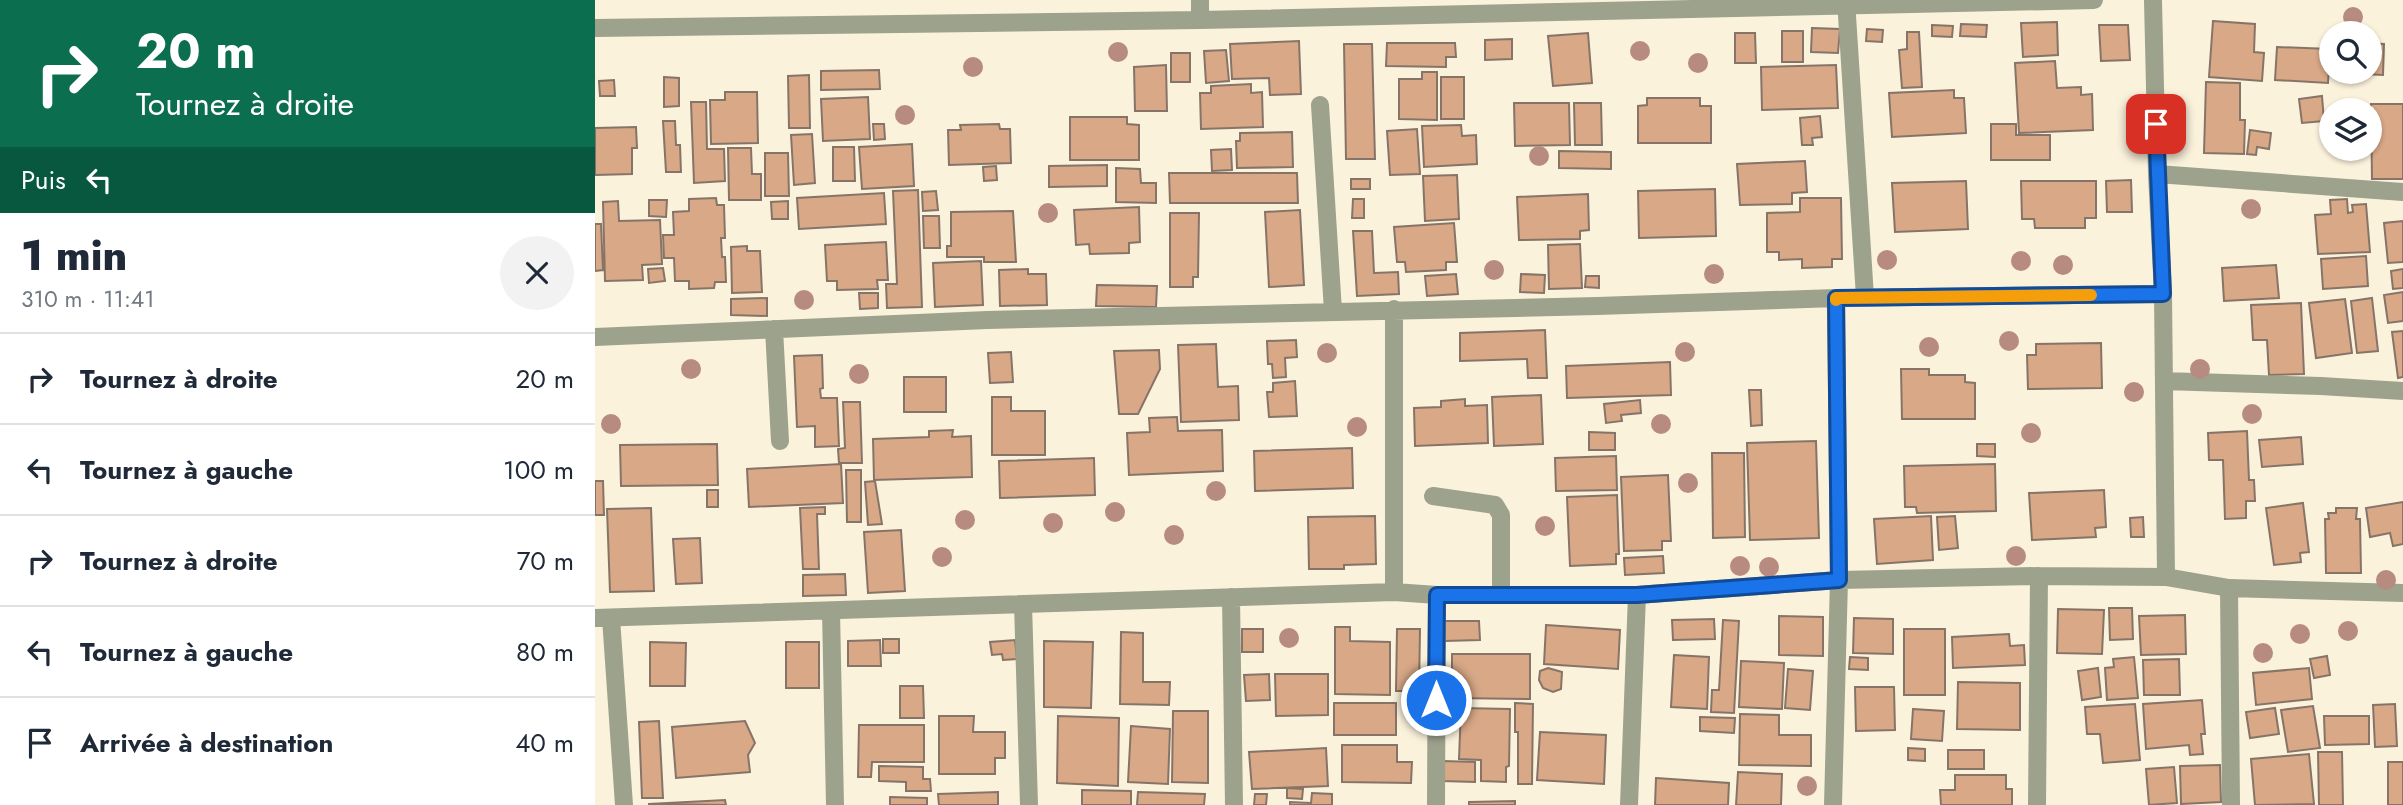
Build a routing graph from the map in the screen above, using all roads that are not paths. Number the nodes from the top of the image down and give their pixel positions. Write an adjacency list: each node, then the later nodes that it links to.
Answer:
1 (1200, 0): 6 (street)
2 (2094, 0): 4 (street)
3 (2153, 0): 9 (street)
4 (1846, 3): 5 (street); 12 (street)
5 (1284, 9): 6 (street)
6 (1199, 20): 7 (street)
7 (595, 28)
8 (1320, 105): 15 (street)
9 (2157, 174): 10 (street); 11 (street)
10 (2403, 192)
11 (2163, 294): 12 (street); 18 (street)
12 (1865, 297): 13 (street)
13 (1836, 298): 14 (street); 24 (street)
14 (1394, 309): 15 (street); 26 (street)
15 (1332, 311): 16 (street)
16 (774, 329): 17 (street); 20 (street)
17 (595, 337)
18 (2164, 381): 19 (street); 23 (street)
19 (2403, 391)
20 (780, 441)
21 (1433, 496): 29 (street)
22 (2039, 576): 23 (street); 24 (street); 42 (street)
23 (2166, 577): 25 (street)
24 (1839, 580): 30 (street); 41 (street)
25 (2229, 588): 27 (street); 43 (street)
26 (1394, 592): 28 (street); 31 (street)
27 (2403, 593)
28 (1437, 595): 29 (street); 39 (street)
29 (1501, 595): 30 (street)
30 (1637, 595): 40 (street)
31 (1231, 597): 32 (street); 38 (street)
32 (1023, 604): 33 (street); 37 (street)
33 (831, 611): 34 (street); 36 (street)
34 (603, 618): 35 (street)
35 (624, 805)
36 (835, 805)
37 (1029, 805)
38 (1234, 805)
39 (1436, 805)
40 (1629, 805)
41 (1833, 805)
42 (2037, 805)
43 (2231, 805)

